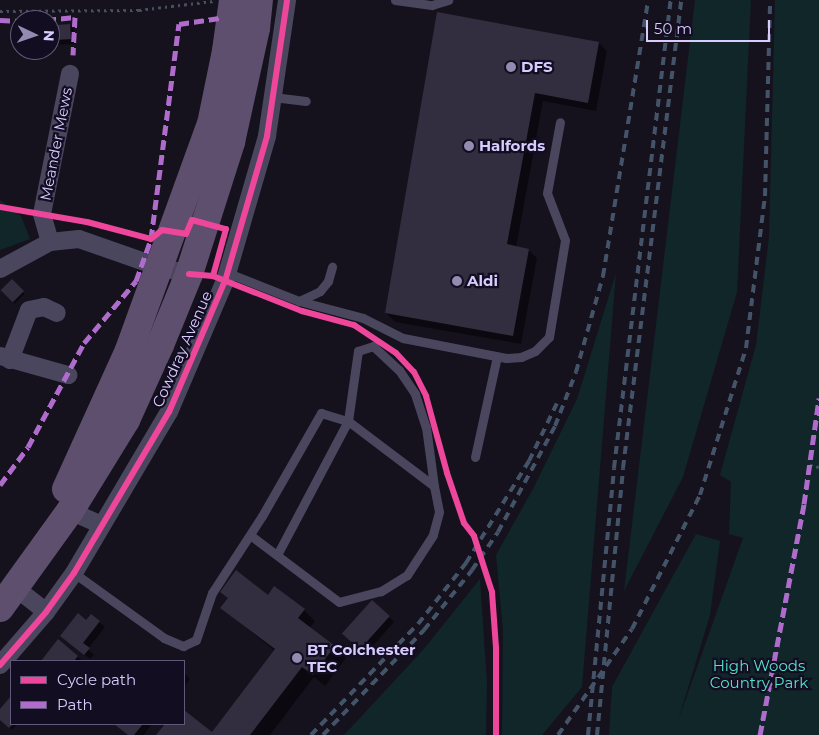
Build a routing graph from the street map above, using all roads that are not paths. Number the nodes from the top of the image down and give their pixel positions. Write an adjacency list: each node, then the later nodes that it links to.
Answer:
1 (224, 0): 11 (main road)
2 (259, 0): 15 (main road, Cowdray Avenue)
3 (287, 0): 7 (street, Cowdray Avenue)
4 (396, 0): 5 (lane)
5 (448, 0)
6 (70, 74): 10 (street, Meander Mews)
7 (273, 97): 8 (lane); 14 (street, Cowdray Avenue)
8 (306, 100)
9 (560, 122): 18 (lane)
10 (50, 242): 11 (street); 13 (street)
11 (159, 267): 15 (street); 29 (main road)
12 (332, 267): 16 (lane)
13 (0, 269)
14 (228, 273): 16 (lane); 25 (street, Cowdray Avenue)
15 (189, 274): 24 (main road, Cowdray Avenue)
16 (299, 301): 18 (lane)
17 (57, 313): 19 (street)
18 (497, 356): 22 (lane)
19 (5, 358): 20 (street)
20 (68, 375)
21 (348, 421): 23 (lane); 23 (lane); 26 (lane); 27 (lane)
22 (475, 458)
23 (434, 486): 27 (lane)
24 (70, 511): 25 (street); 29 (main road, Cowdray Avenue)
25 (101, 525): 28 (street, Cowdray Avenue)
26 (250, 535): 27 (lane); 28 (lane)
27 (277, 556)
28 (74, 573): 30 (street, Cowdray Avenue)
29 (8, 599): 30 (street)
30 (46, 612): 31 (street, Cowdray Avenue)
31 (0, 665)

